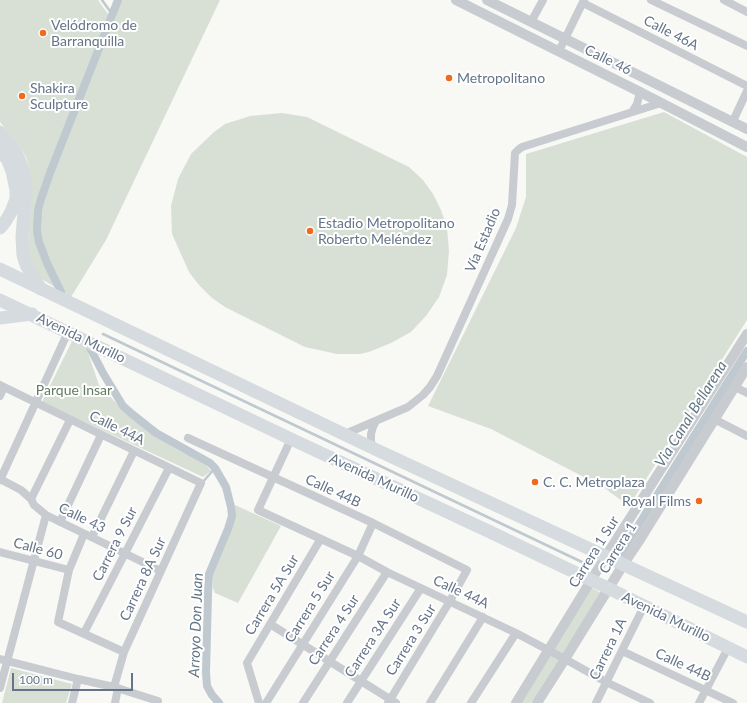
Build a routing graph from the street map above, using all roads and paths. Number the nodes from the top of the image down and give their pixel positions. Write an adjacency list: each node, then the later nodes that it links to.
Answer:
1 (456, 0): 11 (street, Calle 46)
2 (486, 0): 8 (street, Calle 46)
3 (543, 0): 8 (street)
4 (651, 0): 10 (street)
5 (724, 0): 7 (street)
6 (584, 1): 9 (street); 12 (street, Calle 46A)
7 (747, 12)
8 (532, 22): 9 (street, Calle 46)
9 (565, 39): 11 (street); 17 (street, Calle 46)
10 (747, 46)
11 (559, 52): 14 (street, Calle 46)
12 (747, 86)
13 (747, 91): 17 (street)
14 (640, 92): 15 (street, Calle 46); 16 (street)
15 (661, 103): 16 (street, Vía Estadio); 20 (street, Calle 46)
16 (632, 112): 38 (street, Vía Estadio)
17 (732, 121): 18 (street, Calle 46)
18 (747, 129)
19 (0, 132): 24 (main road)
20 (747, 147)
21 (0, 149): 22 (main road)
22 (0, 228)
23 (0, 269): 24 (main road, Avenida Murillo)
24 (41, 289): 39 (main road, Avenida Murillo)
25 (0, 300): 26 (main road, Avenida Murillo)
26 (32, 314): 27 (main road); 28 (main road, Avenida Murillo)
27 (0, 318)
28 (68, 332): 35 (street); 43 (main road, Avenida Murillo)
29 (747, 334): 59 (street, Carrera 1 Sur)
30 (747, 367): 32 (street, Carrera 1)
31 (2, 386): 34 (street); 35 (street, Calle 44A)
32 (735, 387): 33 (street); 37 (street, Carrera 1)
33 (747, 393)
34 (0, 396)
35 (36, 403): 36 (street, Calle 44A); 48 (street)
36 (70, 420): 40 (street, Calle 44A); 50 (street)
37 (714, 420): 41 (street); 61 (street, Carrera 1)
38 (376, 421): 39 (street, Vía Estadio); 44 (street)
39 (345, 434): 44 (main road, Avenida Murillo)
40 (101, 435): 45 (street, Calle 44A); 52 (street)
41 (747, 436)
42 (188, 438): 47 (street, Calle 44B)
43 (291, 439): 47 (street); 66 (main road, Avenida Murillo)
44 (372, 447): 59 (main road, Avenida Murillo)
45 (134, 451): 46 (street, Calle 44A); 54 (street)
46 (169, 468): 49 (street, Calle 44A); 57 (street, Carrera 9 Sur)
47 (273, 477): 53 (street, Calle 44B); 55 (street, Calle 44A)
48 (0, 479): 50 (street, Calle 43)
49 (202, 484): 64 (street, Carrera 8A Sur)
50 (31, 499): 51 (street, Calle 43)
51 (46, 515): 52 (street, Calle 43); 60 (street)
52 (60, 522): 54 (street, Calle 43)
53 (373, 523): 58 (street, Carrera 5 Sur); 63 (street, Calle 44B)
54 (88, 536): 57 (street, Calle 43); 62 (street)
55 (320, 540): 58 (street, Calle 44A); 73 (street, Carrera 5A Sur)
56 (0, 552): 60 (street, Calle 60)
57 (125, 553): 64 (street, Calle 43); 74 (street, Carrera 9 Sur)
58 (358, 556): 65 (street, Calle 44A); 76 (street, Carrera 5 Sur)
59 (606, 556): 61 (main road, Avenida Murillo); 66 (street, Carrera 1 Sur)
60 (34, 561): 62 (street, Calle 60); 82 (street)
61 (623, 565): 68 (street, Carrera 1); 72 (main road, Avenida Murillo)
62 (69, 570): 74 (street)
63 (467, 570): 69 (street, Carrera 3 Sur)
64 (161, 571): 80 (street, Carrera 8A Sur)
65 (387, 572): 67 (street, Calle 44A); 84 (street, Carrera 4 Sur)
66 (592, 581): 68 (main road, Avenida Murillo); 78 (street, Carrera 1 Sur)
67 (421, 588): 69 (street, Calle 44A); 86 (street, Carrera 3A Sur)
68 (609, 589): 70 (main road, Avenida Murillo); 83 (street, Carrera 1)
69 (450, 602): 71 (street, Calle 44A); 92 (street, Carrera 3 Sur)
70 (644, 606): 77 (main road, Avenida Murillo); 79 (street, Carrera 1A)
71 (483, 617): 75 (street, Calle 44A); 99 (street)
72 (747, 622)
73 (270, 624): 76 (street); 95 (street, Carrera 5A Sur)
74 (84, 633): 80 (street)
75 (516, 633): 78 (street, Calle 44A); 100 (street)
76 (303, 644): 84 (street); 96 (street, Carrera 5 Sur)
77 (728, 648): 81 (main road, Avenida Murillo); 90 (street)
78 (549, 650): 83 (street, Calle 44A); 101 (street, Carrera 1 Sur)
79 (622, 651): 87 (street, Carrera 1A); 90 (street, Calle 44B)
80 (124, 652): 89 (street, Carrera 8A Sur)
81 (747, 657)
82 (3, 659): 85 (street); 88 (street)
83 (565, 659): 87 (street, Calle 44A); 102 (street, Carrera 1)
84 (330, 662): 86 (street); 97 (street, Carrera 4 Sur)
85 (78, 679): 89 (street); 93 (street)
86 (361, 681): 92 (street); 98 (street, Carrera 3A Sur)
87 (606, 682): 103 (street, Carrera 1A); 104 (street, Calle 44A)
88 (0, 688)
89 (116, 688): 91 (street); 94 (street, Carrera 8A Sur)
90 (706, 690): 105 (street); 106 (street, Calle 44B)
91 (158, 702)
92 (391, 702)
93 (72, 703)
94 (115, 703)
95 (259, 703)
96 (266, 703)
97 (303, 703)
98 (346, 703)
99 (430, 703)
100 (472, 703)
101 (516, 703)
102 (537, 703)
103 (596, 703)
104 (650, 703)
105 (700, 703)
106 (732, 703)

